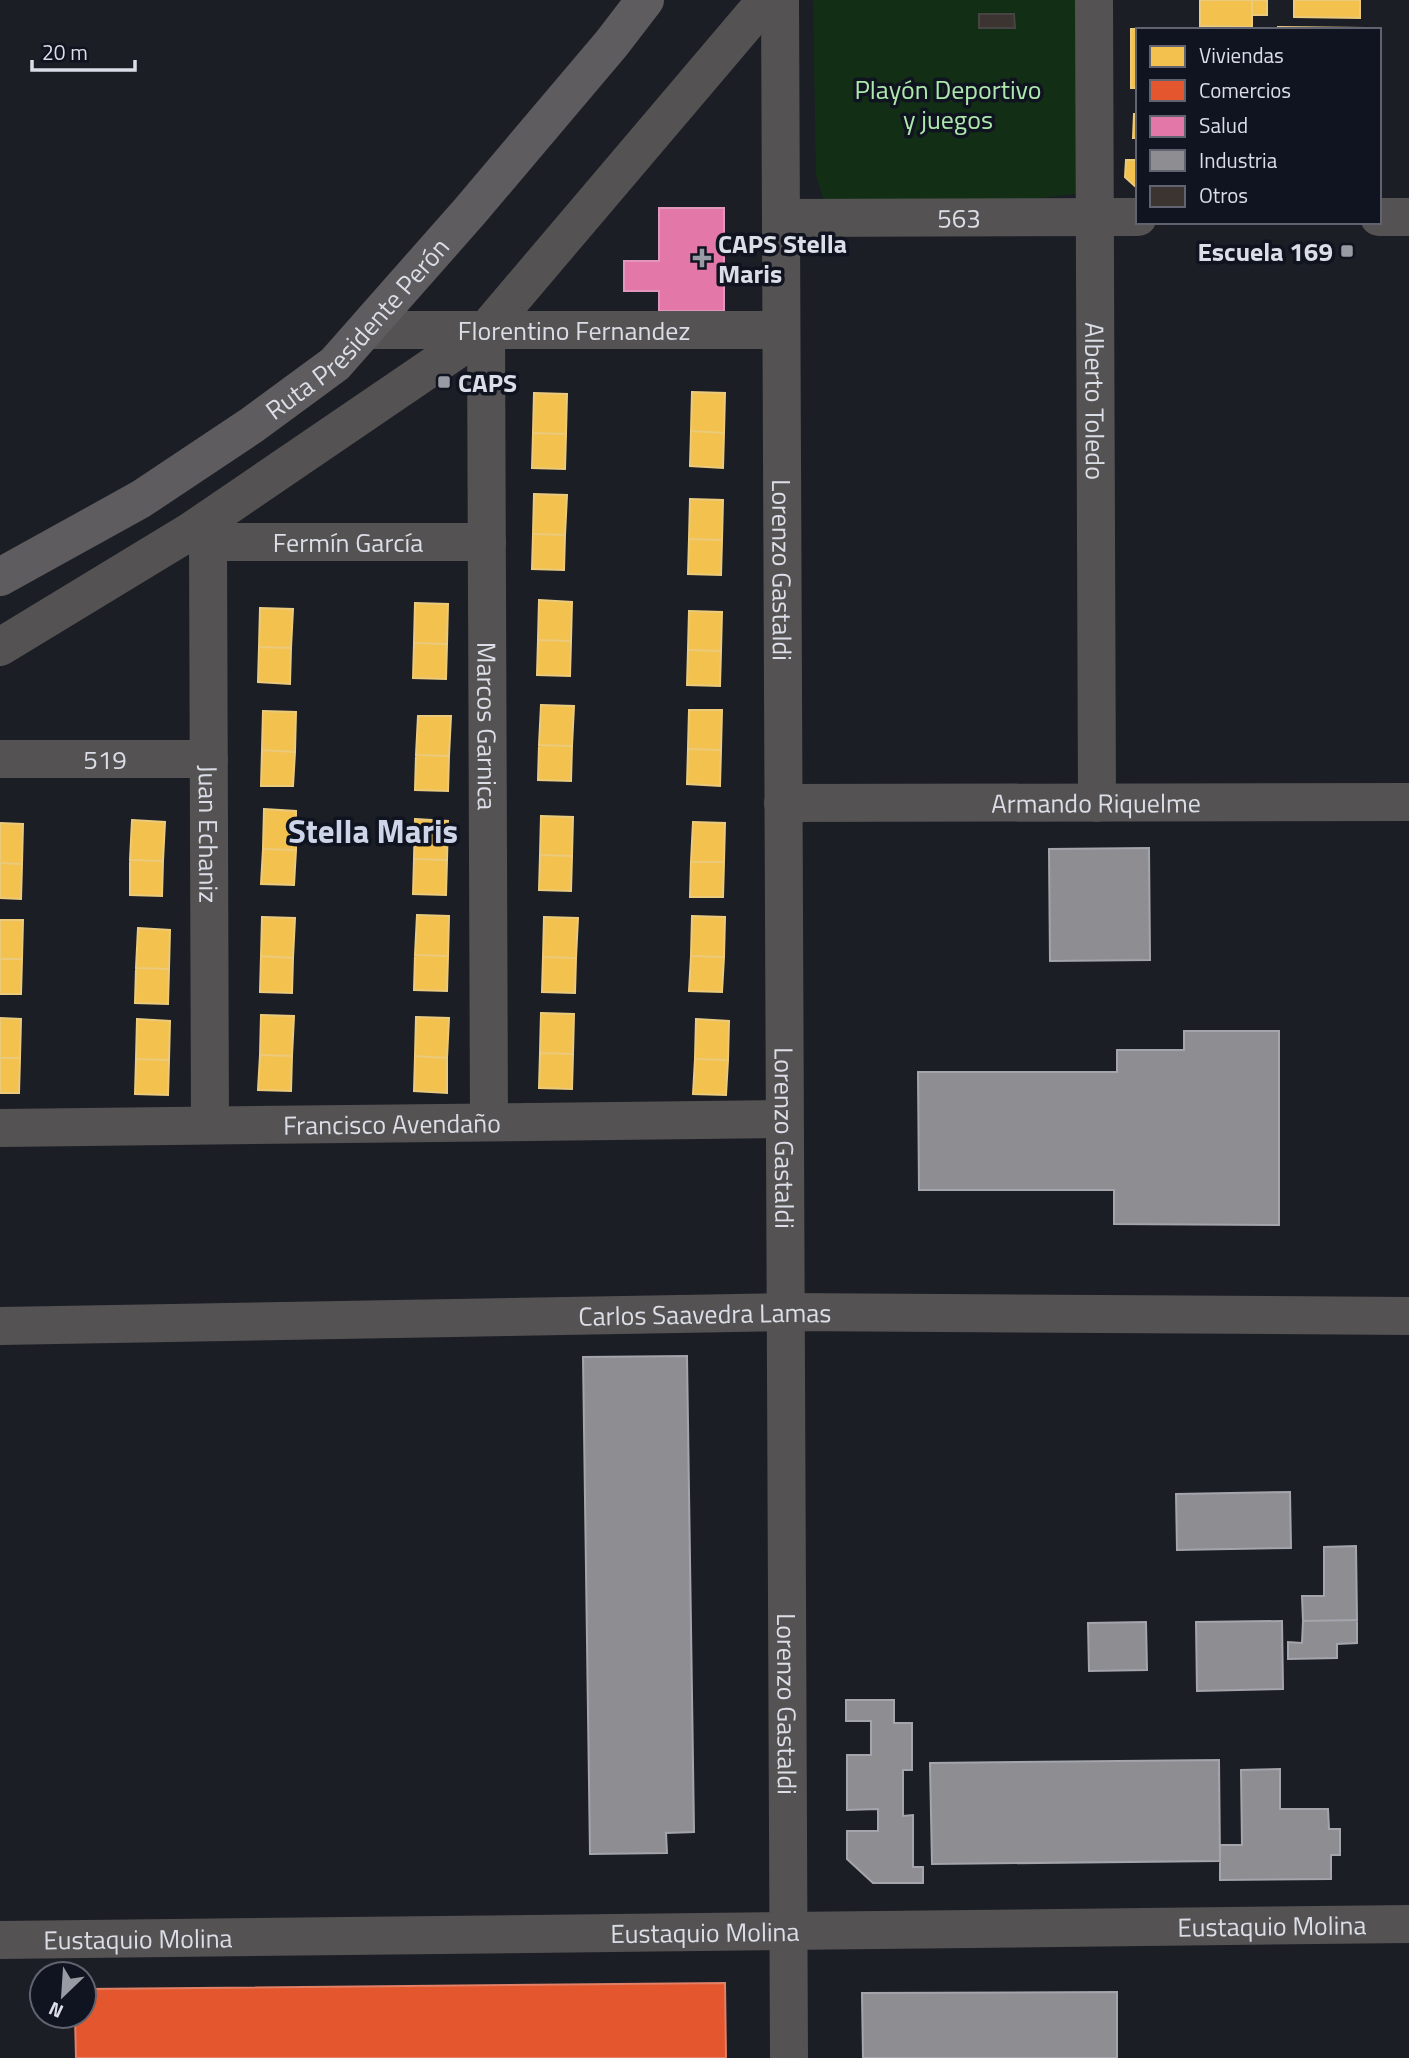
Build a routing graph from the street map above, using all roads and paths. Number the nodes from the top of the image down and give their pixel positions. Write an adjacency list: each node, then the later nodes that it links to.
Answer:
1 (645, 0): 10 (main road, Ruta Presidente Perón)
2 (766, 0): 11 (street)
3 (780, 0): 8 (street, Lorenzo Gastaldi)
4 (1094, 0): 9 (street, Alberto Toledo)
5 (1136, 217): 9 (street, 563)
6 (1381, 217): 7 (street)
7 (1409, 217)
8 (781, 218): 9 (street, 563); 12 (street, Lorenzo Gastaldi)
9 (1095, 218): 21 (street, Alberto Toledo)
10 (368, 330): 11 (street, Florentino Fernandez); 13 (main road, Ruta Presidente Perón)
11 (486, 330): 12 (street, Florentino Fernandez); 14 (street); 15 (street, Marcos Garnica)
12 (781, 330): 20 (street, Lorenzo Gastaldi)
13 (141, 499): 14 (street); 16 (main road, Ruta Presidente Perón)
14 (199, 536): 15 (street, Fermín García); 17 (street); 18 (street, Juan Echaniz)
15 (487, 542): 24 (street, Marcos Garnica)
16 (0, 577)
17 (0, 647)
18 (209, 758): 19 (street, 519); 25 (street, Juan Echaniz)
19 (0, 759)
20 (783, 803): 21 (street, Armando Riquelme); 23 (street, Lorenzo Gastaldi)
21 (1097, 803): 22 (street, Armando Riquelme)
22 (1409, 803)
23 (784, 1119): 24 (street, Francisco Avendaño); 27 (street, Lorenzo Gastaldi)
24 (489, 1121): 25 (street, Francisco Avendaño)
25 (210, 1125): 26 (street, Francisco Avendaño)
26 (0, 1128)
27 (786, 1312): 28 (street, Carlos Saavedra Lamas); 29 (street, Carlos Saavedra Lamas); 31 (street, Lorenzo Gastaldi)
28 (1409, 1316)
29 (0, 1326)
30 (1409, 1924): 31 (street, Eustaquio Molina)
31 (789, 1930): 32 (street, Eustaquio Molina); 33 (street, Lorenzo Gastaldi)
32 (0, 1940)
33 (789, 2058)

